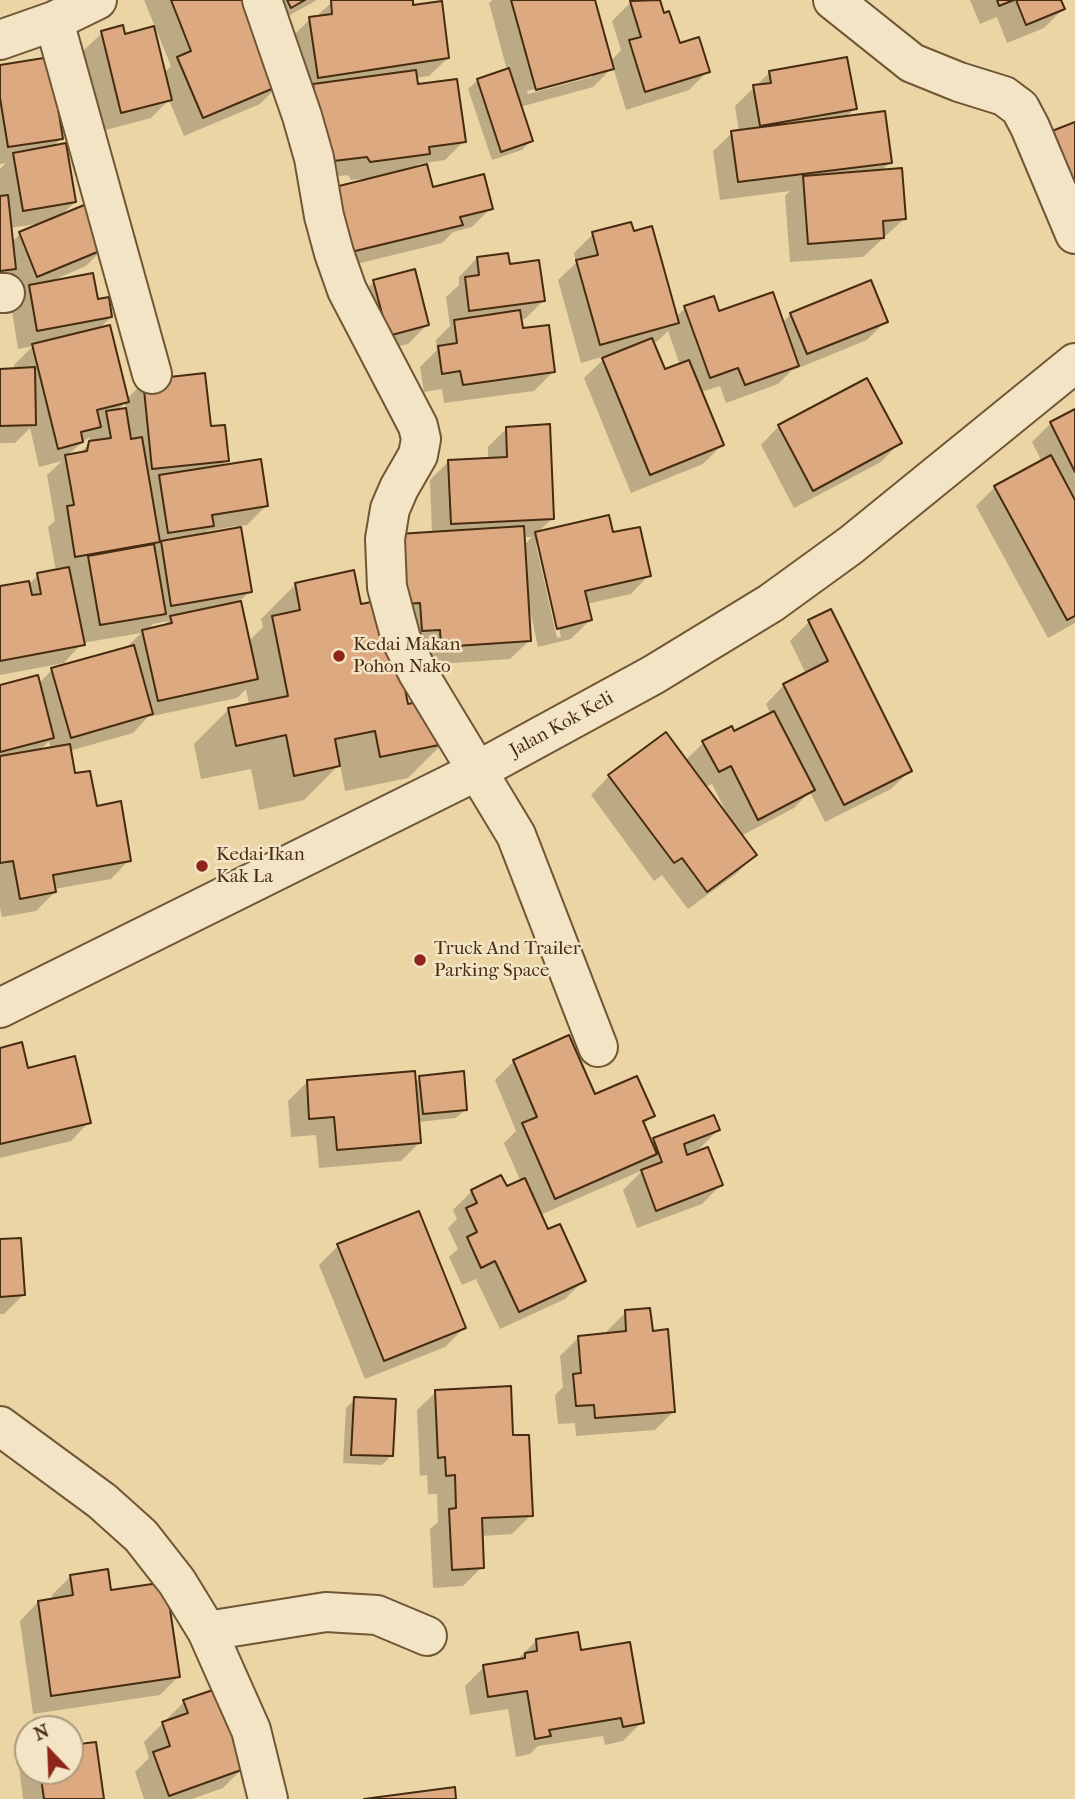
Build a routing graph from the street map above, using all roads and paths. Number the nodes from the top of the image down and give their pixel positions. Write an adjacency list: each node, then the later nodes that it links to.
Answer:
1 (97, 0): 4 (street)
2 (262, 0): 9 (street)
3 (833, 0): 6 (street)
4 (54, 21): 5 (street); 8 (street)
5 (0, 40)
6 (1075, 234)
7 (1075, 363): 9 (street, Jalan Kok Keli)
8 (152, 374)
9 (477, 771): 10 (street, Jalan Kok Keli); 11 (street)
10 (0, 1008)
11 (598, 1047)
12 (0, 1426): 13 (street)
13 (207, 1631): 14 (street); 15 (street)
14 (427, 1636)
15 (268, 1799)

